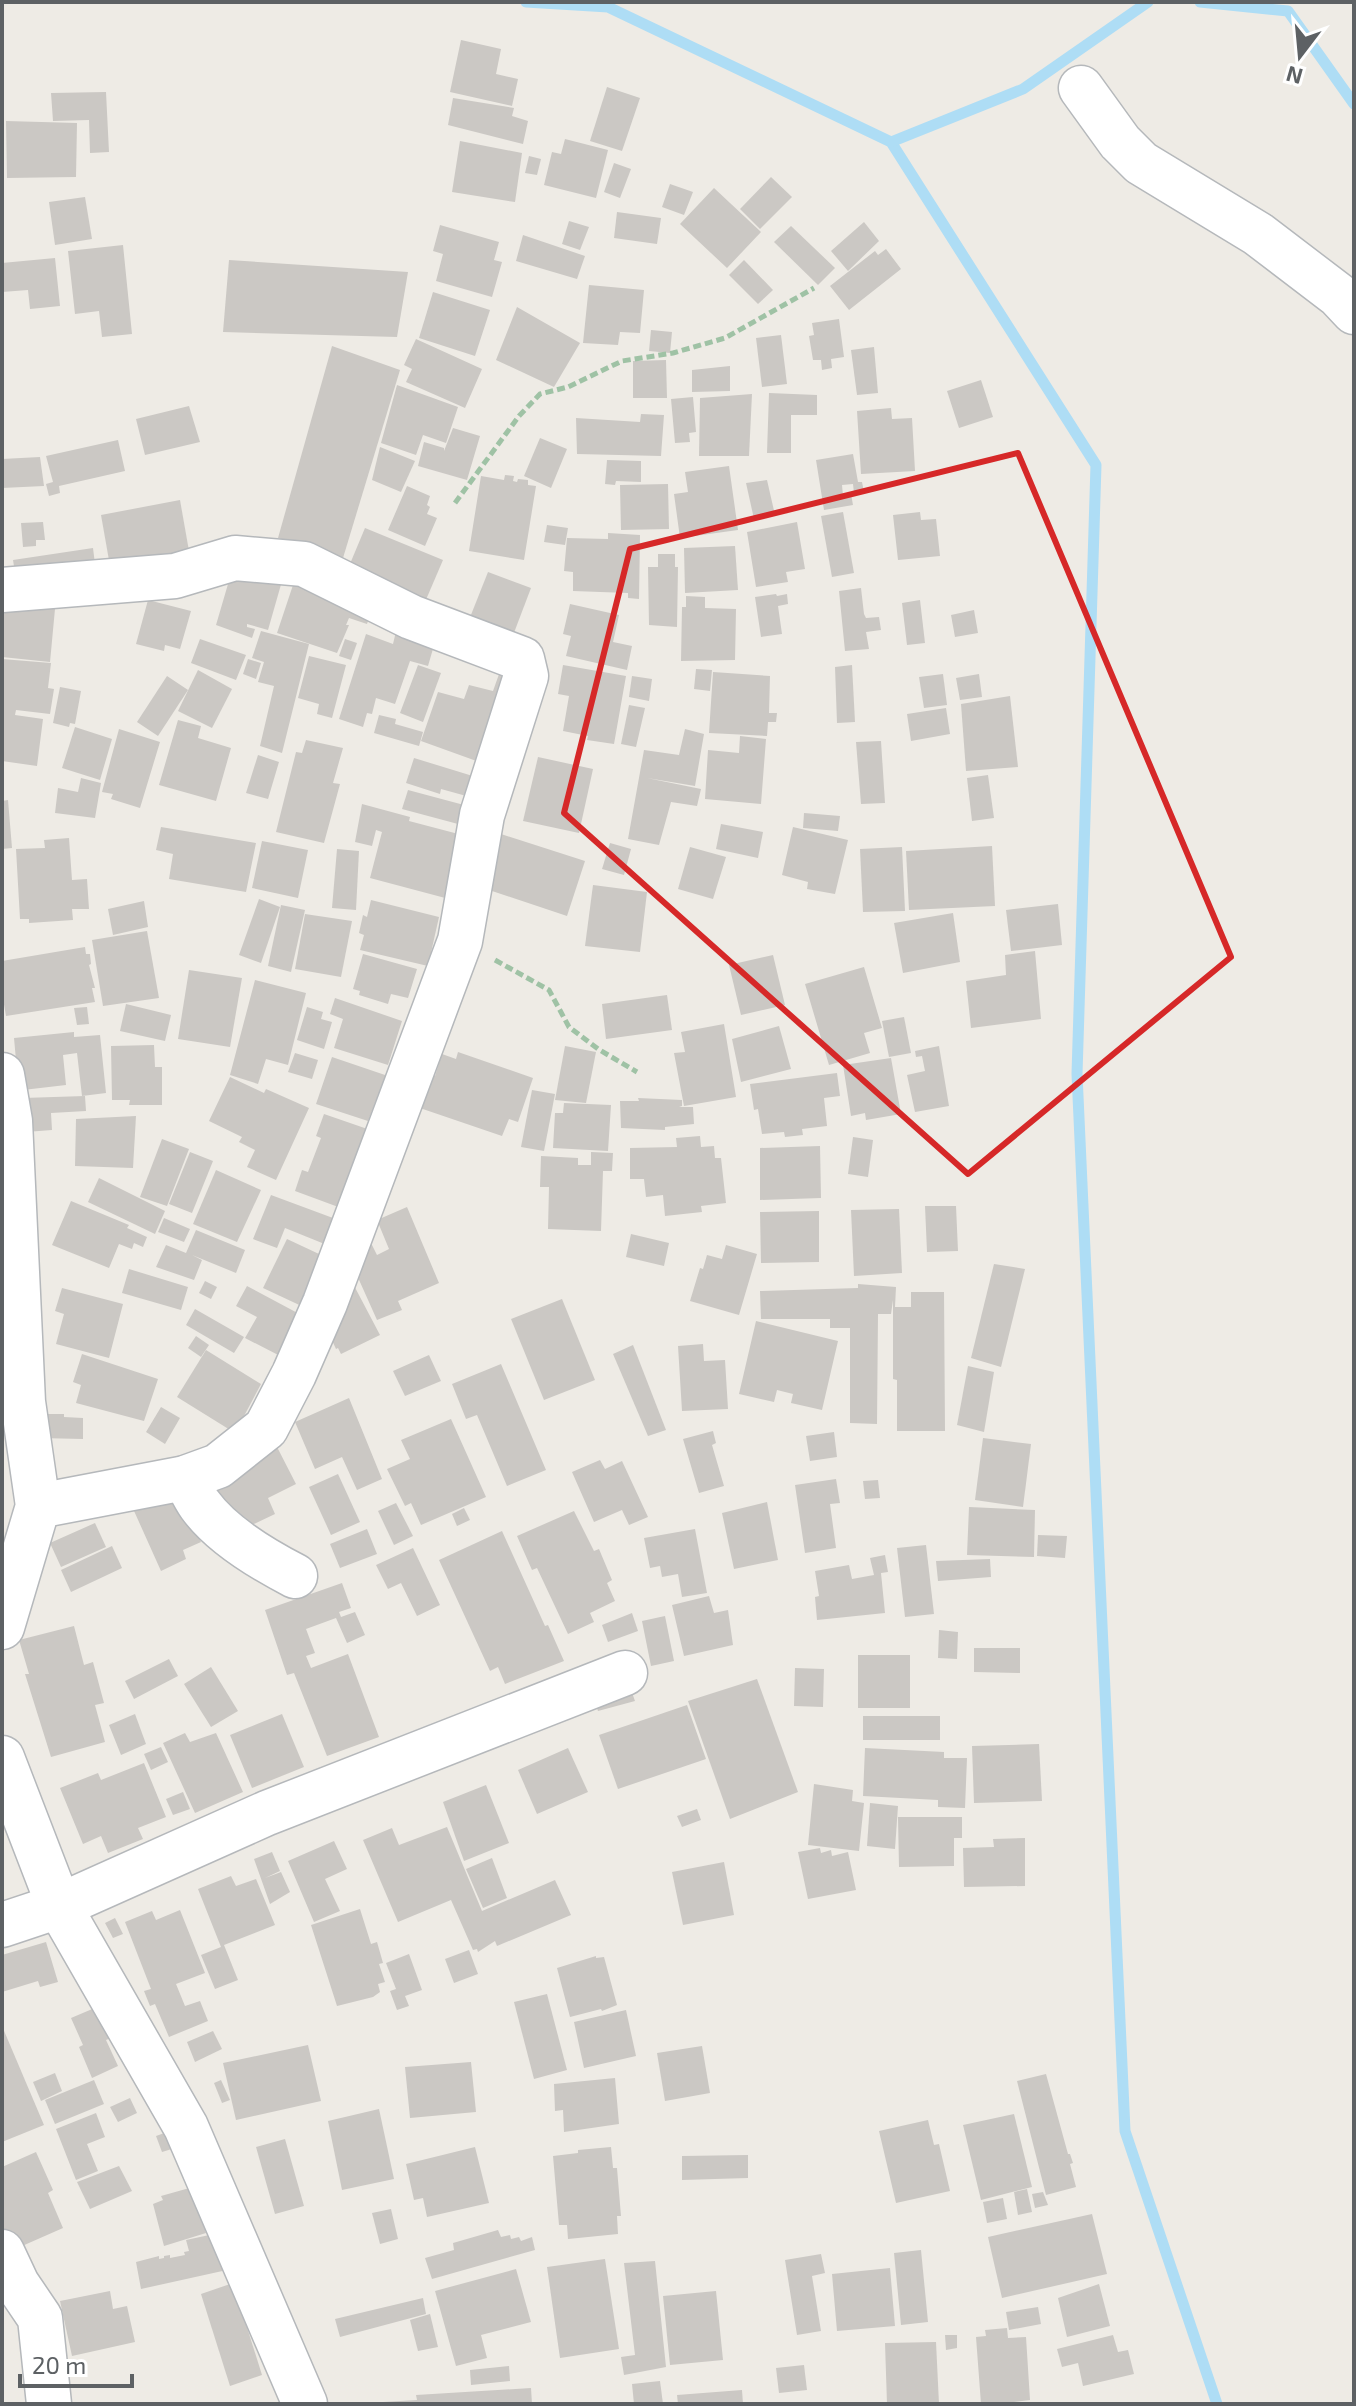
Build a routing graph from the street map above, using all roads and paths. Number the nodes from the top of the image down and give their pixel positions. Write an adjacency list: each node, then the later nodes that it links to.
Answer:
1 (1081, 88): 3 (street)
2 (814, 288): 4 (path)
3 (1354, 312)
4 (455, 503)
5 (2, 590): 6 (street)
6 (460, 941): 7 (path); 9 (street)
7 (637, 1072)
8 (2, 1075): 10 (street)
9 (185, 1478): 10 (street); 11 (street)
10 (38, 1506): 12 (street)
11 (295, 1576)
12 (2, 1627)
13 (625, 1673): 15 (street)
14 (2, 1758): 15 (street)
15 (59, 1906): 16 (street); 19 (street)
16 (2, 1925)
17 (2, 2252): 18 (street)
18 (49, 2404)
19 (305, 2404)

